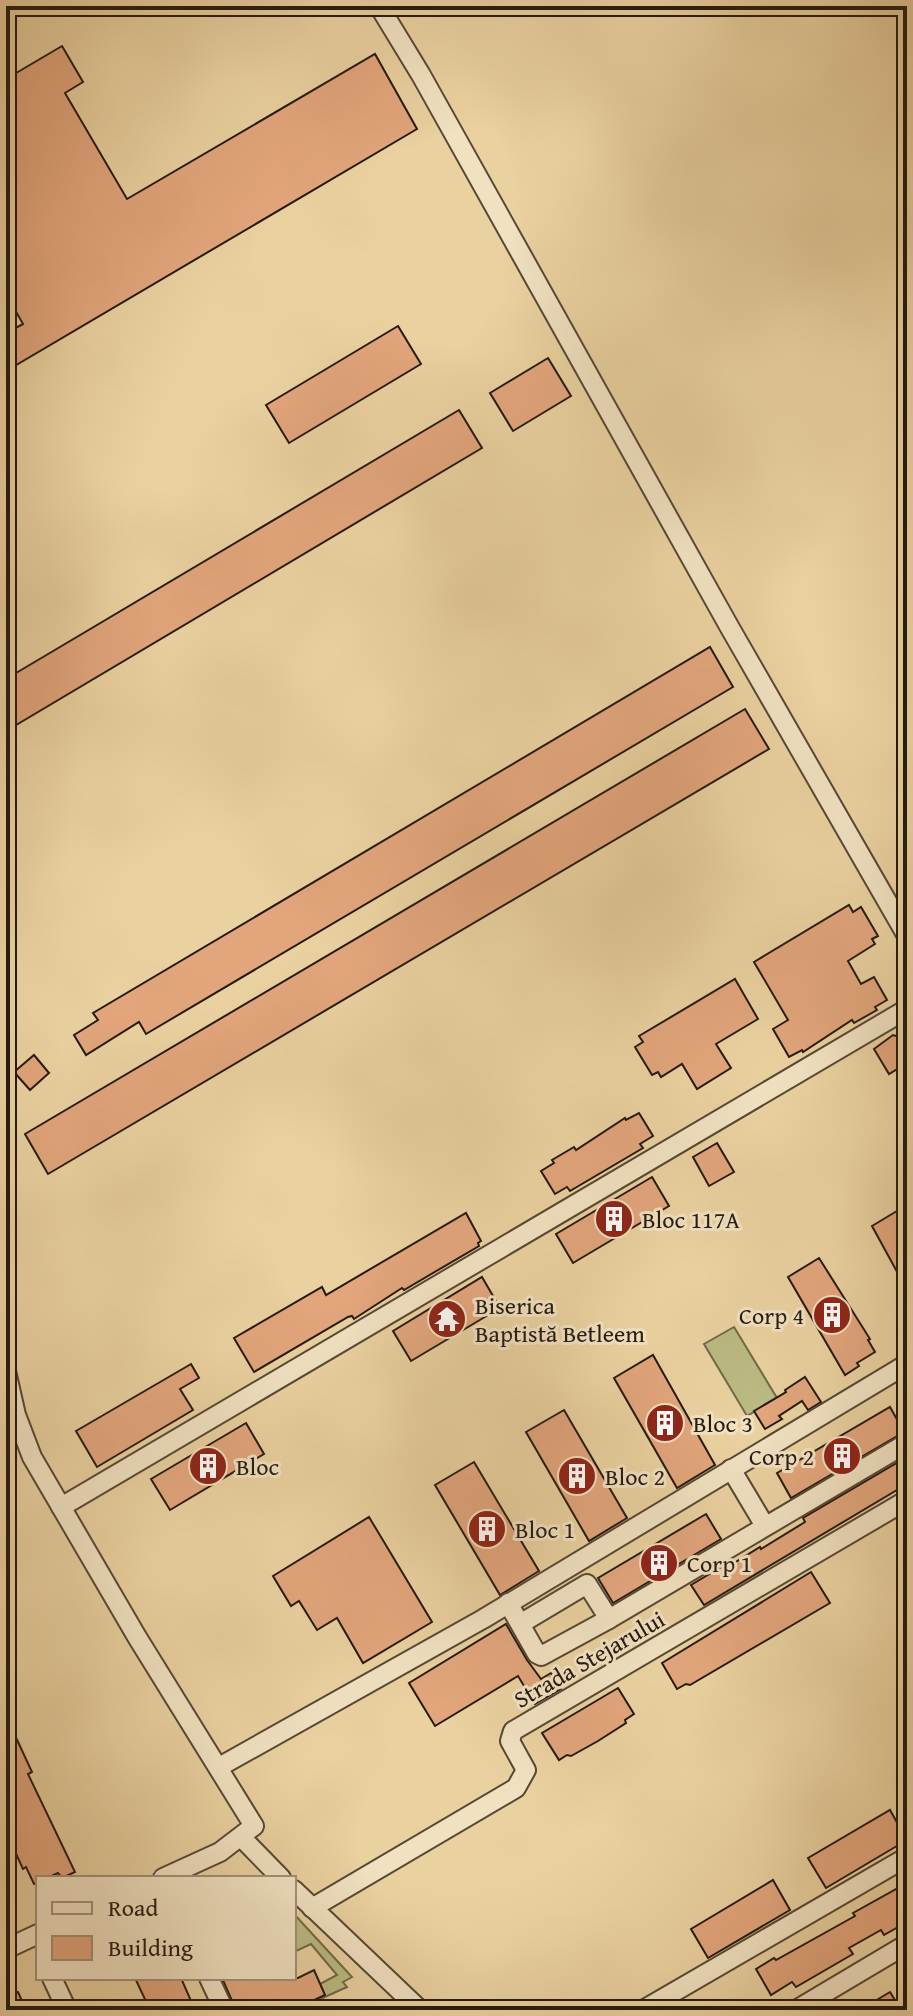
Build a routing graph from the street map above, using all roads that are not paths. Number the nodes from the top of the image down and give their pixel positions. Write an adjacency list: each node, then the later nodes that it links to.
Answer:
1 (379, 6): 2 (street)
2 (907, 936)
3 (907, 1009): 11 (street)
4 (6, 1217): 5 (street)
5 (6, 1239)
6 (907, 1365): 9 (street)
7 (6, 1371): 11 (street)
8 (907, 1443): 12 (street)
9 (731, 1469): 12 (street); 13 (street)
10 (907, 1500): 22 (street, Strada Stejarului)
11 (61, 1507): 16 (street)
12 (765, 1526): 14 (street)
13 (508, 1603): 15 (street); 16 (street)
14 (609, 1619): 15 (street); 15 (street)
15 (520, 1624)
16 (219, 1767): 17 (street)
17 (248, 1832): 19 (street); 20 (street)
18 (907, 1857): 31 (street)
19 (167, 1876)
20 (280, 1876)
21 (296, 1892): 22 (street)
22 (312, 1908): 30 (street)
23 (36, 1940): 25 (street)
24 (907, 1944): 32 (street)
25 (6, 1949)
26 (53, 1980): 28 (street)
27 (210, 1980): 29 (street)
28 (67, 2010)
29 (224, 2010)
30 (420, 2010)
31 (643, 2010)
32 (796, 2010)

